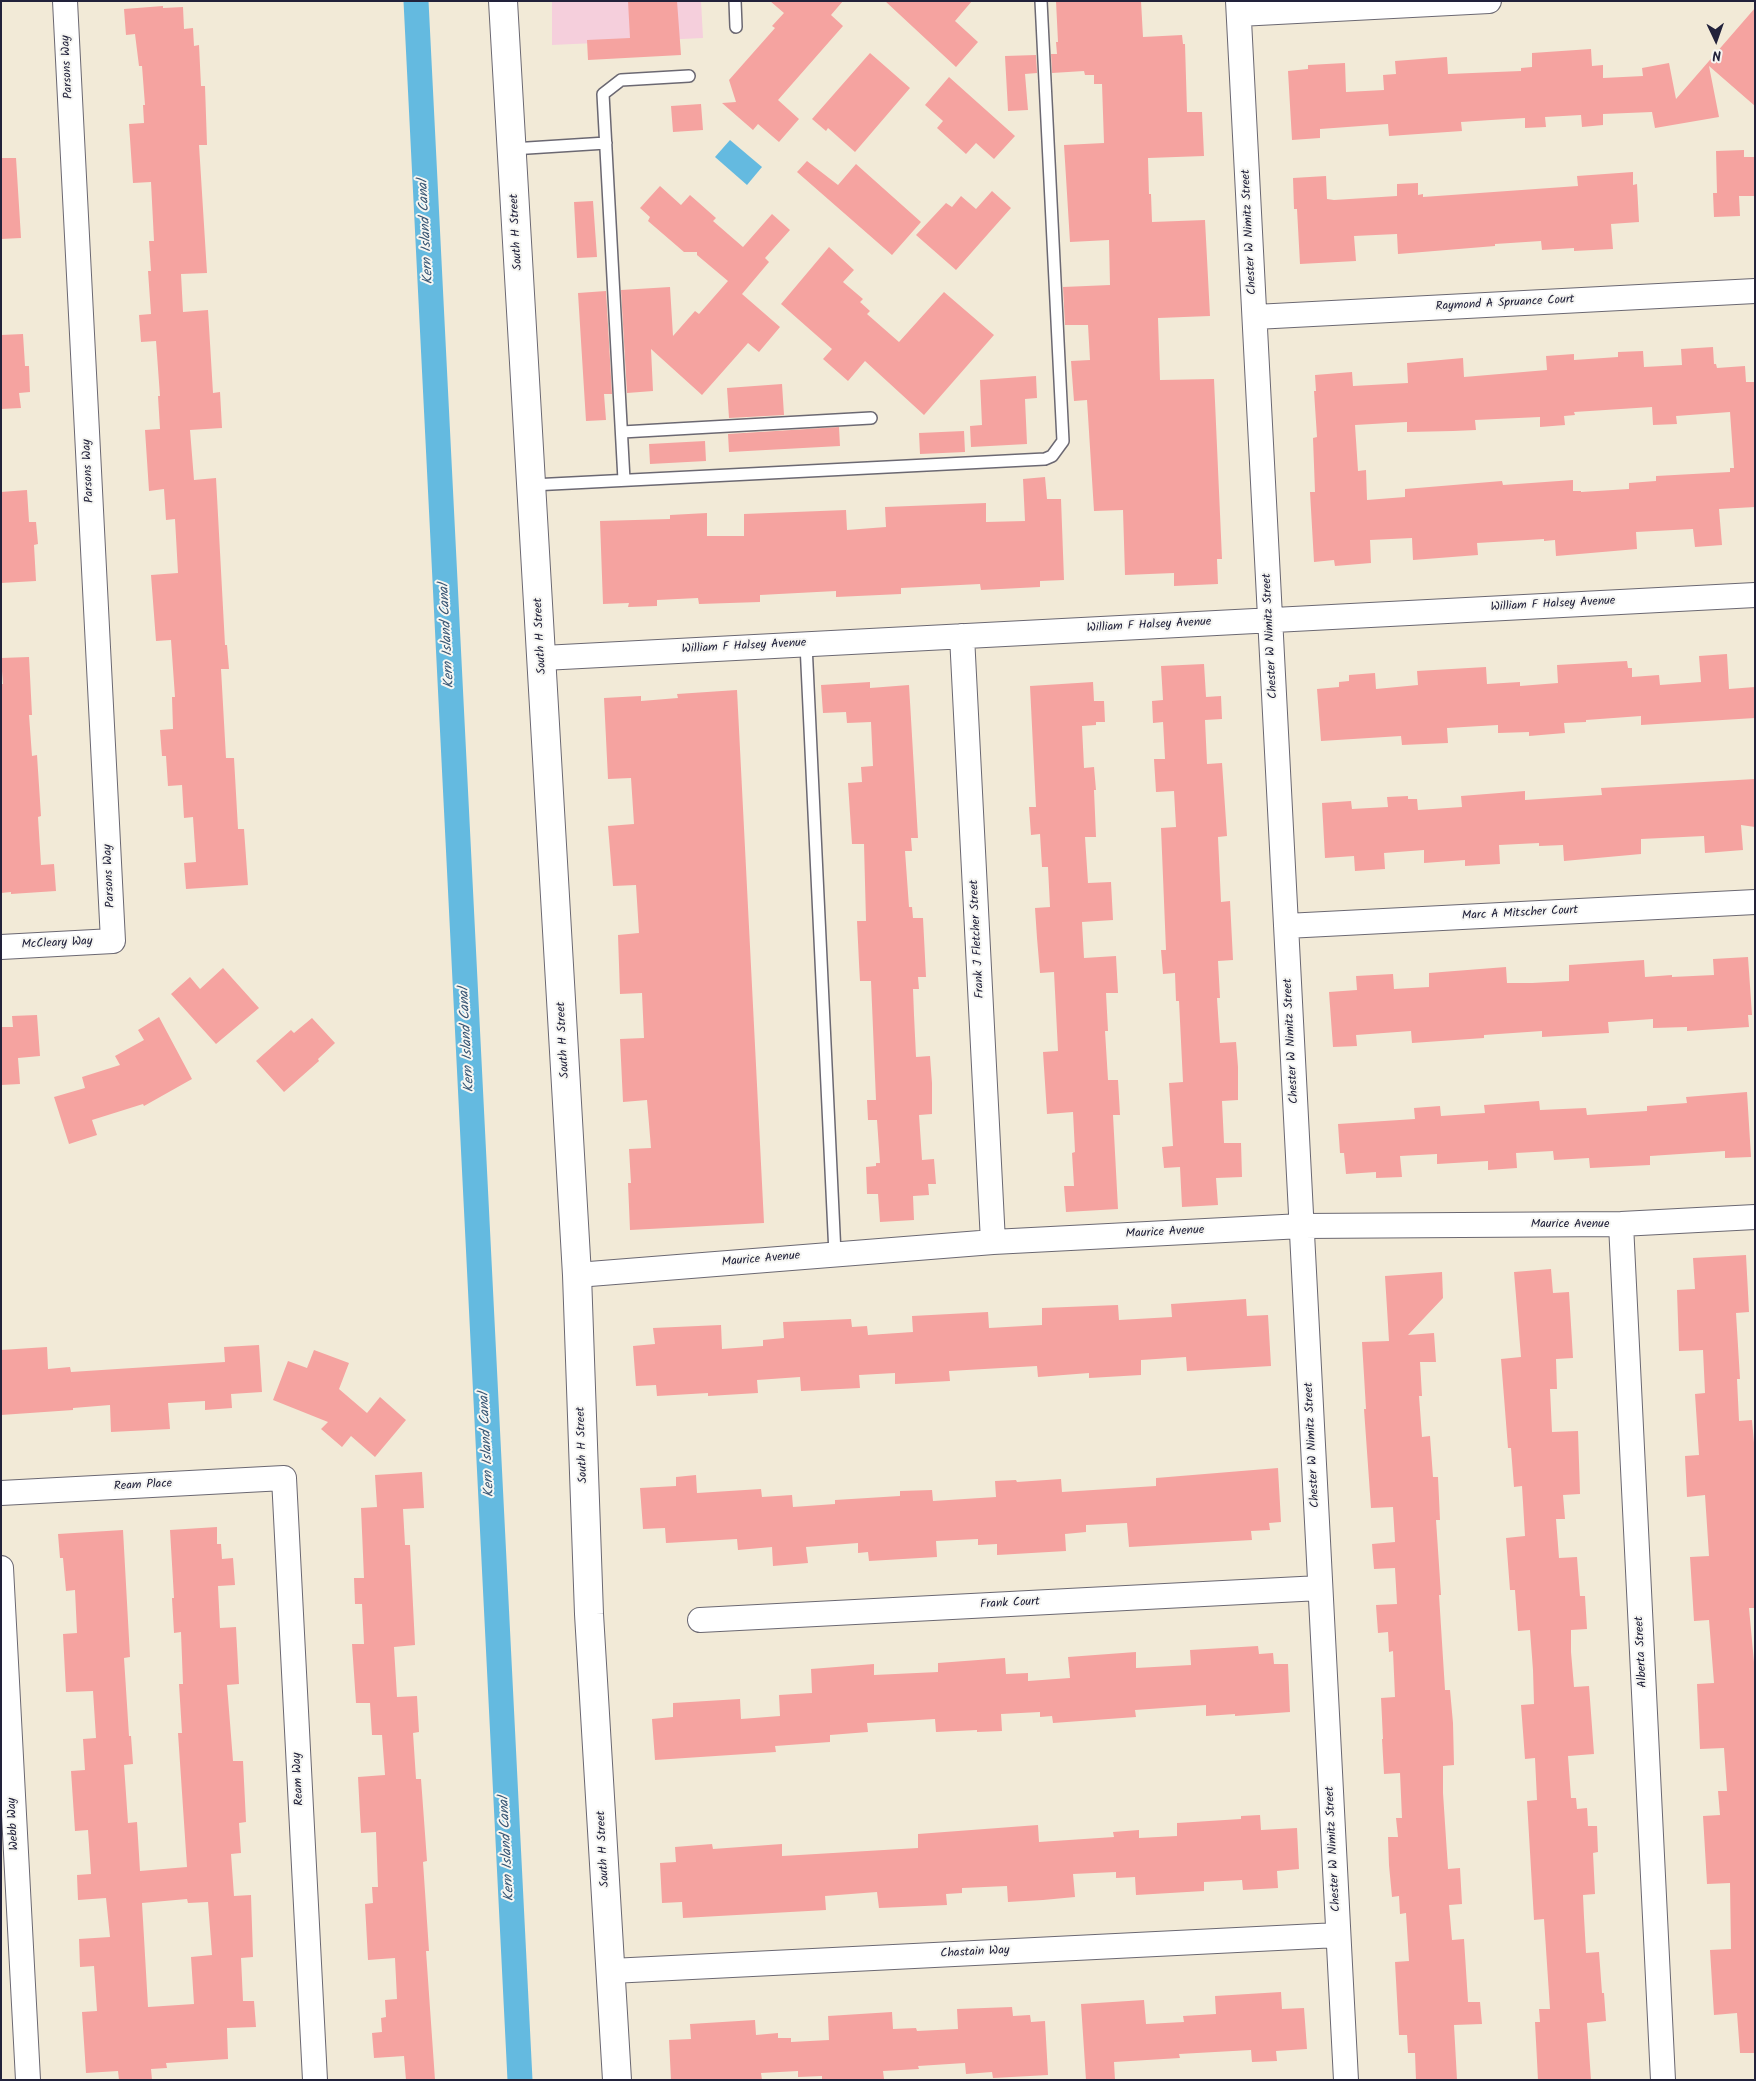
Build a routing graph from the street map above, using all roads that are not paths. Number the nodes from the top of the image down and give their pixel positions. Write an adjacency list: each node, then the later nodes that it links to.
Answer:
1 (65, 1): 24 (street, Parsons Way)
2 (504, 1): 10 (street, South H Street)
3 (735, 1): 7 (lane)
4 (1040, 1): 15 (lane)
5 (1489, 1): 6 (street)
6 (1239, 8): 12 (street, Chester W Nimitz Street)
7 (736, 27)
8 (689, 76): 9 (lane)
9 (606, 143): 10 (lane); 14 (lane)
10 (512, 149): 16 (street, South H Street)
11 (1755, 291): 12 (street, Raymond A Spruance Court)
12 (1255, 317): 18 (street, Chester W Nimitz Street)
13 (871, 418): 14 (lane)
14 (622, 432): 15 (lane)
15 (624, 480): 16 (lane)
16 (532, 485): 21 (street, South H Street)
17 (1755, 595): 18 (street, William F Halsey Avenue)
18 (1270, 620): 19 (street, William F Halsey Avenue); 23 (street, Chester W Nimitz Street)
19 (962, 636): 20 (street, William F Halsey Avenue); 29 (street, Frank J Fletcher Street)
20 (806, 644): 21 (street, William F Halsey Avenue); 30 (lane)
21 (543, 658): 31 (street, South H Street)
22 (1755, 902): 23 (street, Marc A Mitscher Court)
23 (1286, 926): 28 (street, Chester W Nimitz Street)
24 (113, 941): 25 (street, McCleary Way)
25 (1, 947)
26 (1755, 1217): 27 (street, Maurice Avenue)
27 (1621, 1224): 28 (street, Maurice Avenue); 44 (street, Alberta Street)
28 (1302, 1226): 29 (street, Maurice Avenue); 35 (street, Chester W Nimitz Street)
29 (993, 1242): 30 (street, Maurice Avenue)
30 (835, 1254): 31 (street, Maurice Avenue)
31 (577, 1275): 39 (street, South H Street)
32 (284, 1478): 33 (street, Ream Place); 41 (street, Ream Way)
33 (1, 1494)
34 (1, 1568): 37 (street, Webb Way)
35 (1320, 1588): 36 (street, Frank Court); 38 (street, Chester W Nimitz Street)
36 (700, 1620)
37 (7, 1786): 40 (street, Webb Way)
38 (1338, 1935): 39 (street, Chastain Way); 43 (street, Chester W Nimitz Street)
39 (611, 1971): 42 (street, South H Street)
40 (28, 2080)
41 (315, 2080)
42 (617, 2080)
43 (1346, 2080)
44 (1663, 2080)

